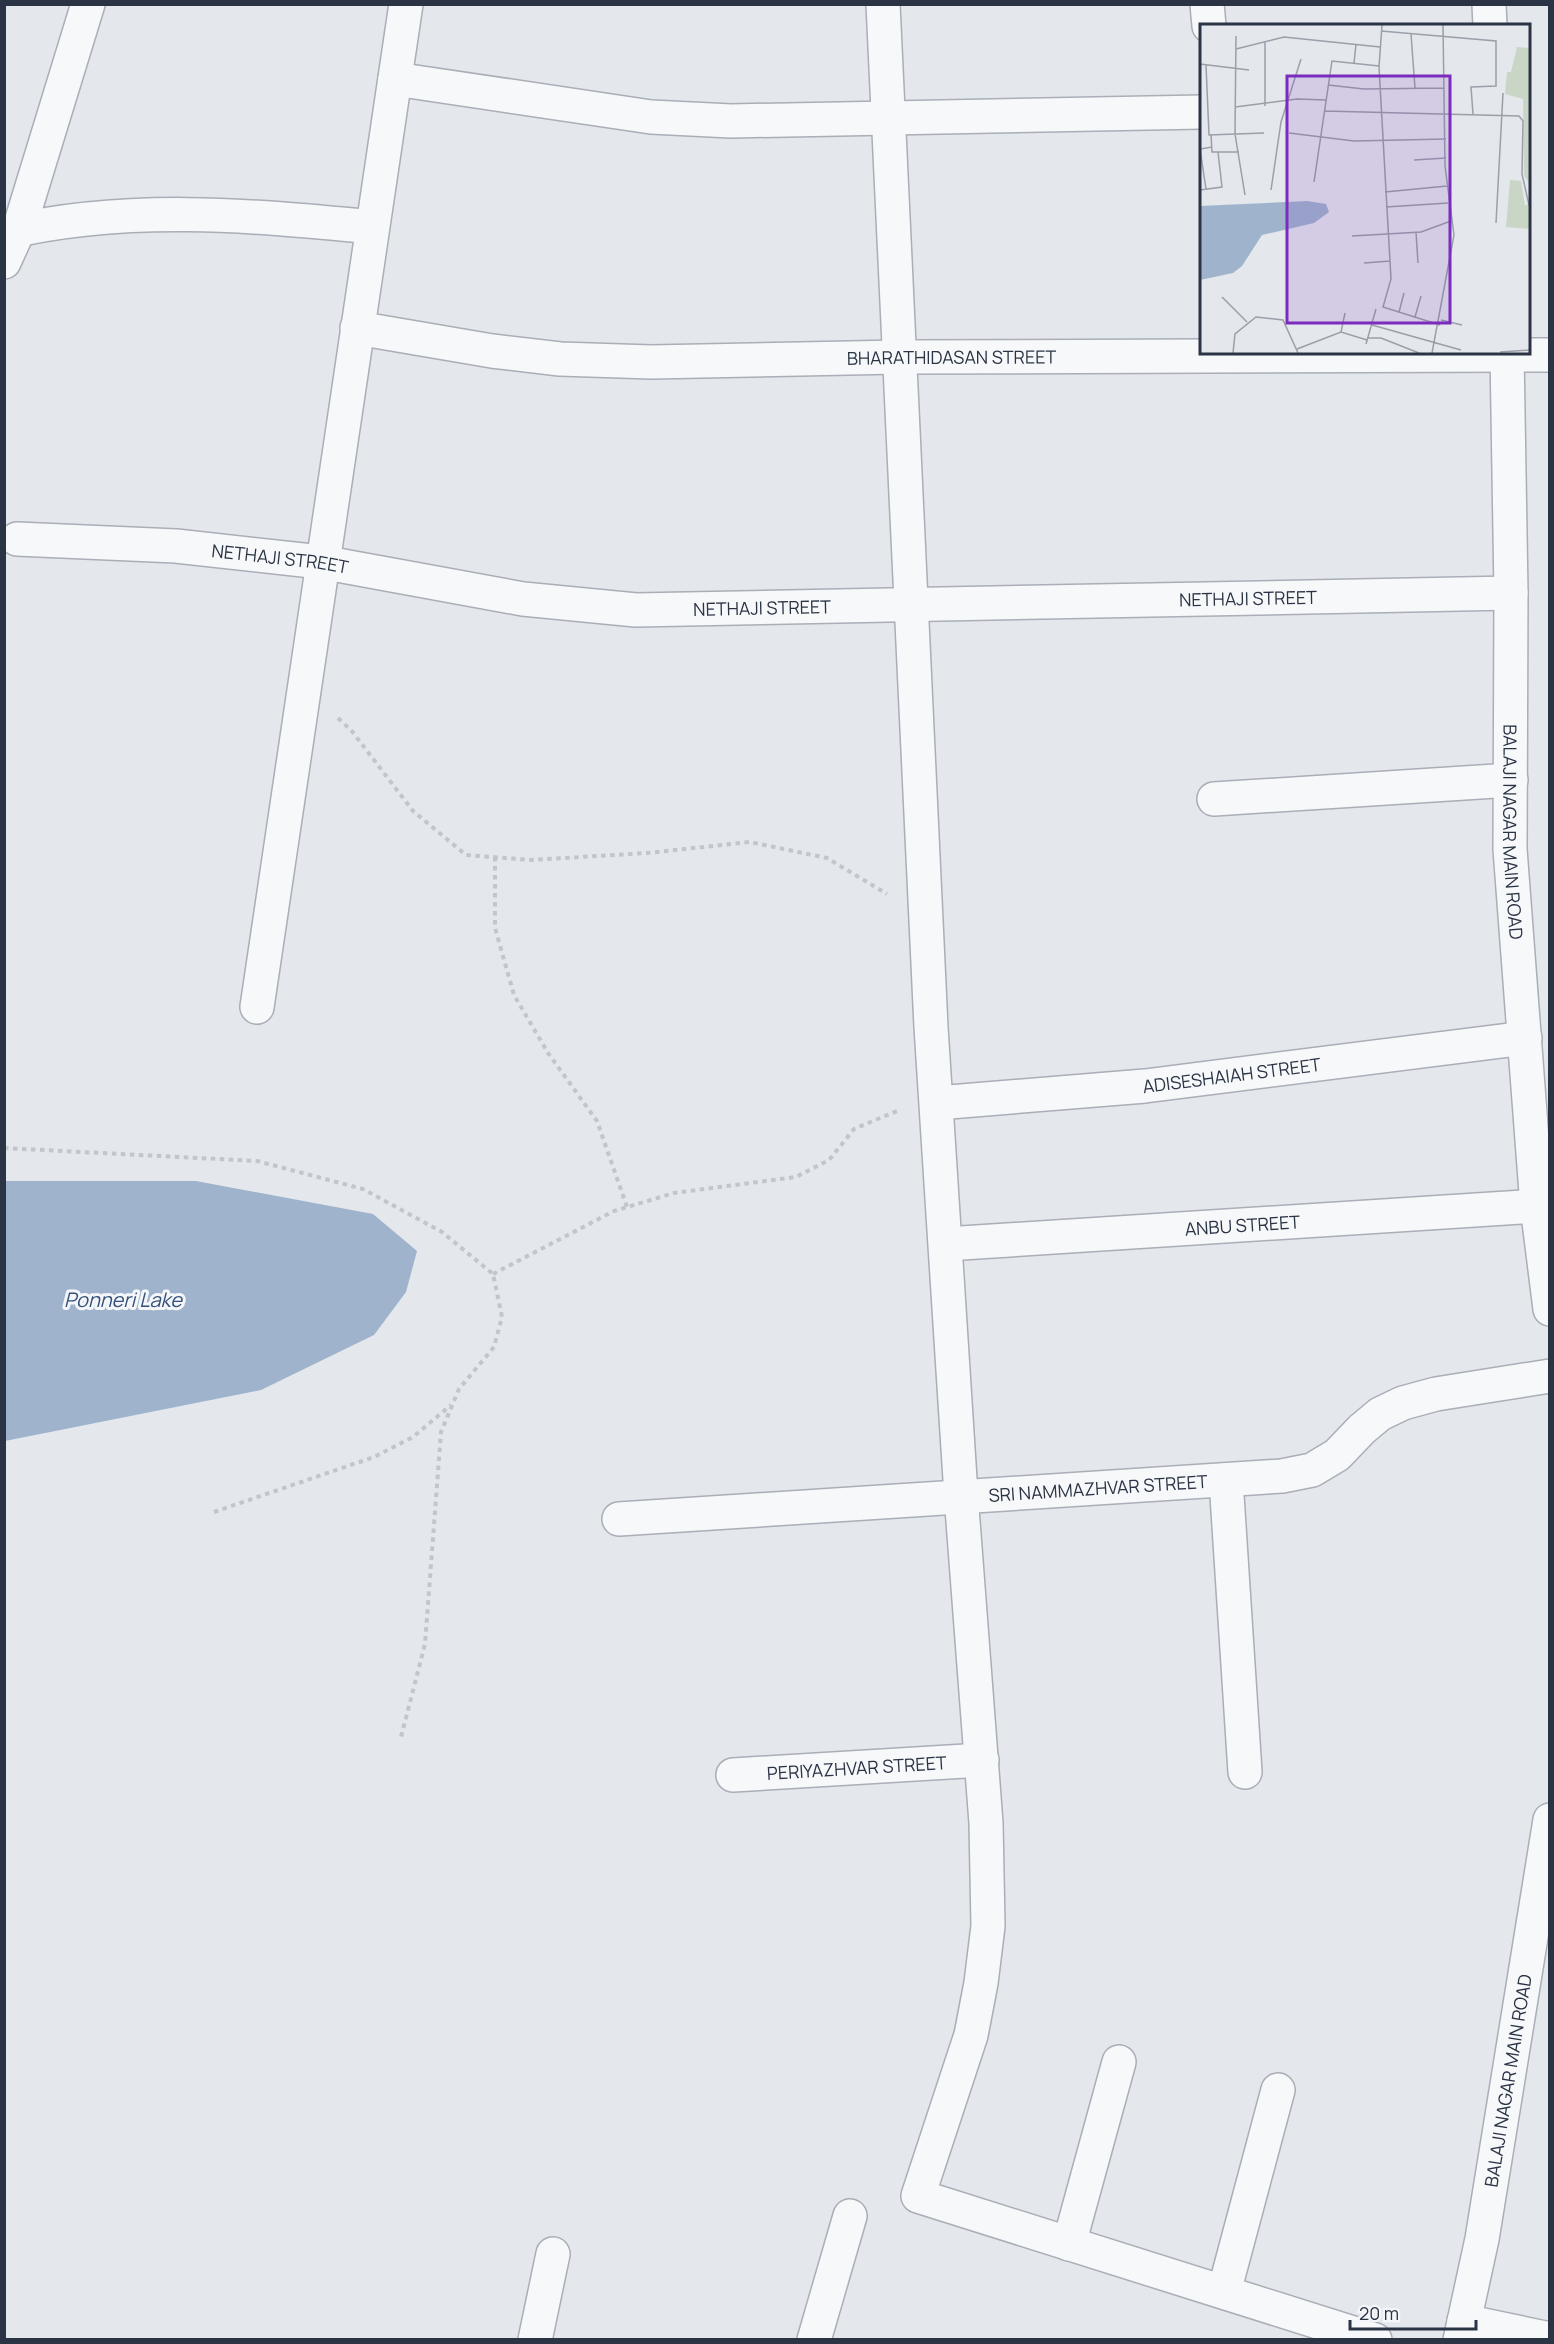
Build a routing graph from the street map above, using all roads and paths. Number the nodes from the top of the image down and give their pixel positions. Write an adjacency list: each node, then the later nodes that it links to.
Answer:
1 (88, 4): 12 (street)
2 (406, 4): 8 (street)
3 (883, 4): 10 (street)
4 (1207, 4): 6 (street)
5 (1488, 4): 7 (street)
6 (1209, 24)
7 (1490, 24)
8 (395, 79): 10 (street); 11 (street)
9 (1200, 112): 10 (street)
10 (888, 117): 17 (street)
11 (372, 227): 12 (street); 14 (street)
12 (12, 231): 13 (street)
13 (4, 262)
14 (357, 328): 17 (street, BHARATHIDASAN STREET); 19 (street)
15 (1507, 354): 16 (street, BHARATHIDASAN STREET); 17 (street, BHARATHIDASAN STREET); 20 (street, BALAJI NAGAR MAIN ROAD)
16 (1550, 355)
17 (899, 357): 21 (street)
18 (17, 539): 19 (street, NETHAJI STREET)
19 (321, 562): 21 (street, NETHAJI STREET); 22 (street)
20 (1511, 593): 21 (street, NETHAJI STREET); 23 (street, BALAJI NAGAR MAIN ROAD)
21 (912, 604): 26 (street)
22 (303, 688): 25 (path); 27 (street)
23 (1511, 780): 24 (street); 28 (street, BALAJI NAGAR MAIN ROAD)
24 (1214, 799)
25 (495, 857): 26 (path); 32 (path)
26 (927, 918): 29 (street)
27 (257, 1008)
28 (1525, 1038): 29 (street, ADISESHAIAH STREET); 31 (street, BALAJI NAGAR MAIN ROAD)
29 (937, 1103): 32 (path); 33 (street)
30 (4, 1148): 34 (path)
31 (1537, 1206): 33 (street, ANBU STREET); 35 (street, BALAJI NAGAR MAIN ROAD)
32 (627, 1208): 34 (path)
33 (946, 1244): 39 (street)
34 (493, 1274): 37 (path)
35 (1550, 1309)
36 (1550, 1376): 38 (street, SRI NAMMAZHVAR STREET)
37 (454, 1403): 40 (path); 42 (path)
38 (1226, 1480): 39 (street, SRI NAMMAZHVAR STREET); 44 (street)
39 (961, 1495): 41 (street, SRI NAMMAZHVAR STREET); 43 (street)
40 (214, 1512)
41 (619, 1519)
42 (401, 1737)
43 (982, 1760): 45 (street, PERIYAZHVAR STREET); 50 (street)
44 (1245, 1772)
45 (734, 1775)
46 (1550, 1820): 53 (street, BALAJI NAGAR MAIN ROAD)
47 (1119, 2062): 50 (street)
48 (1278, 2090): 52 (street)
49 (850, 2216): 56 (street)
50 (1069, 2244): 52 (street)
51 (553, 2254): 55 (street)
52 (1224, 2292): 57 (street)
53 (1462, 2330): 54 (street)
54 (1550, 2339)
55 (535, 2340)
56 (814, 2340)
57 (1375, 2340)

